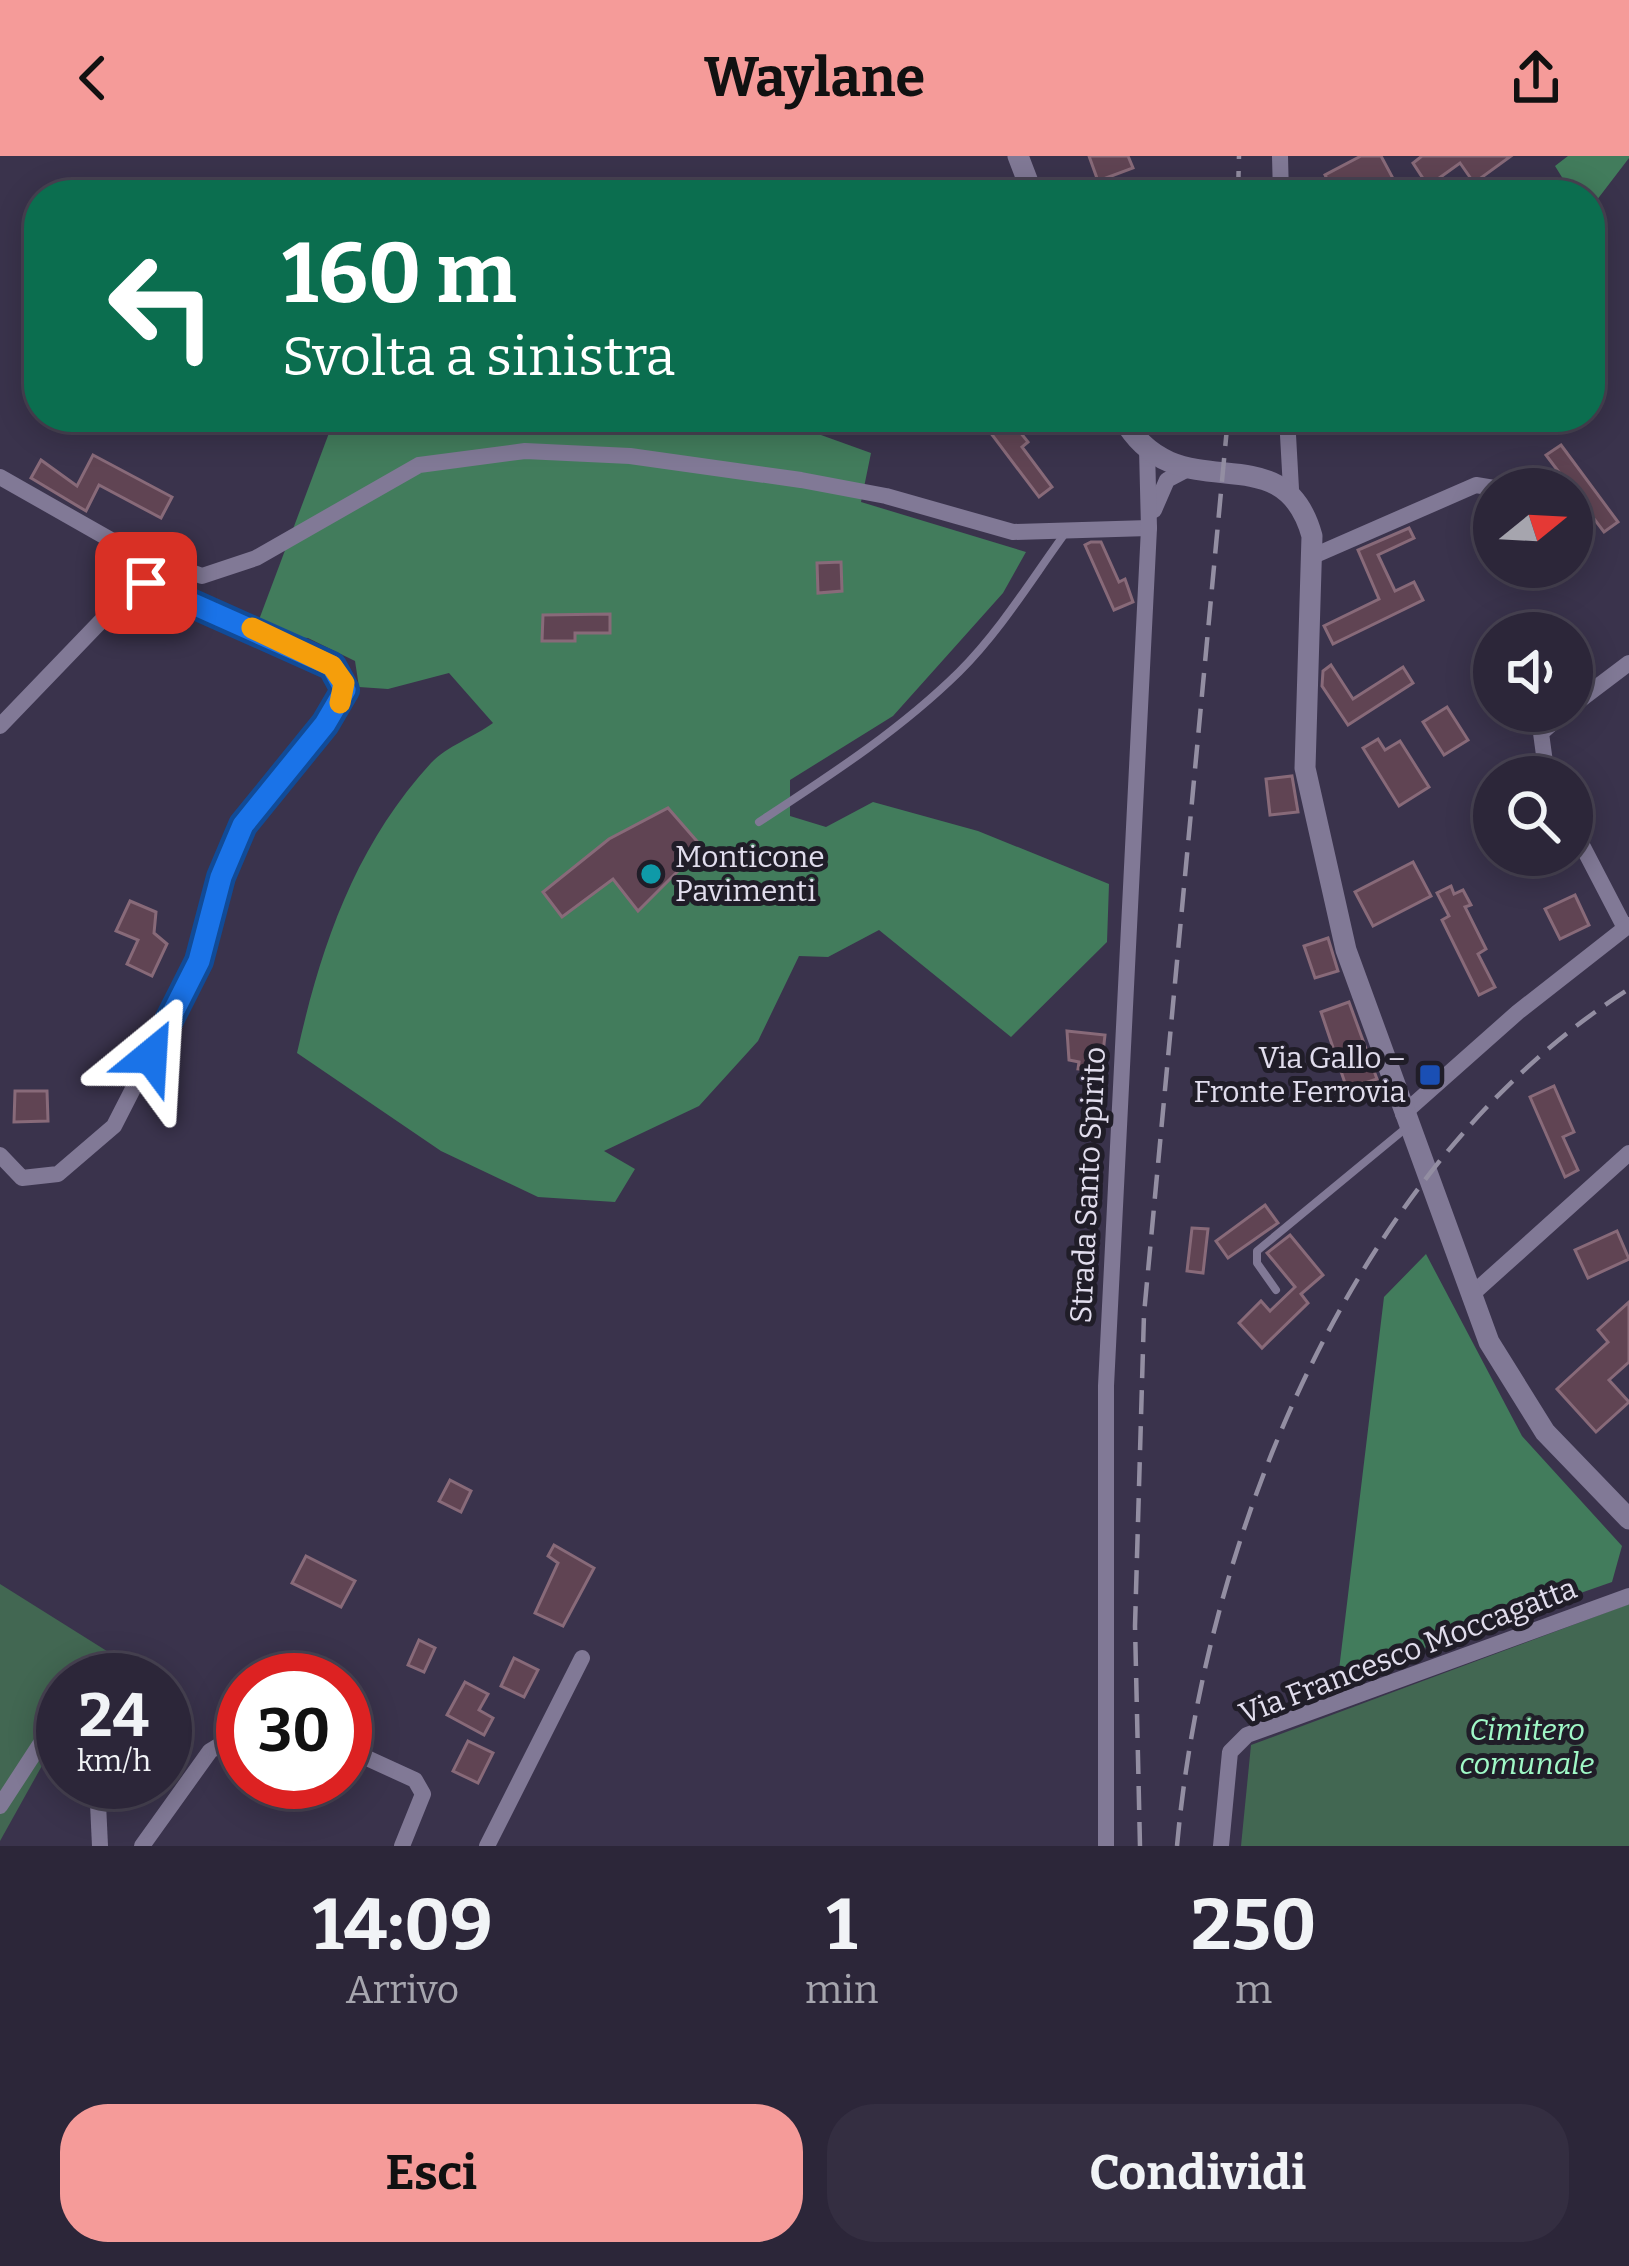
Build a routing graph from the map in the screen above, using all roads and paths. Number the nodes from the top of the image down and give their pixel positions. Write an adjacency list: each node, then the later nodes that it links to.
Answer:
1 (1134, 432): 3 (street)
2 (1288, 432): 7 (street)
3 (1143, 444): 4 (street); 8 (street, Strada Santo Spirito)
4 (1186, 470): 7 (street); 8 (street, Strada Santo Spirito)
5 (0, 476): 10 (street)
6 (1473, 486): 11 (street)
7 (1291, 489): 11 (street)
8 (1149, 528): 9 (street); 36 (street, Strada Santo Spirito)
9 (1067, 531): 10 (street); 16 (lane)
10 (129, 550): 12 (street)
11 (1310, 557): 19 (street)
12 (133, 589): 15 (street); 21 (street)
13 (1629, 663): 14 (street)
14 (1593, 691)
15 (0, 726)
16 (759, 822)
17 (1593, 865): 18 (street)
18 (1627, 927): 19 (street)
19 (1405, 1120): 22 (lane); 23 (street)
20 (1629, 1153): 23 (street)
21 (0, 1155)
22 (1276, 1290)
23 (1470, 1296): 24 (street)
24 (1629, 1519)
25 (1629, 1596): 37 (street, Via Francesco Moccagatta)
26 (583, 1658): 35 (street)
27 (216, 1747): 33 (street)
28 (36, 1750): 30 (street)
29 (372, 1760): 34 (street)
30 (0, 1805)
31 (98, 1809): 32 (street)
32 (100, 1846)
33 (142, 1846)
34 (402, 1846)
35 (487, 1846)
36 (1106, 1846)
37 (1221, 1846)

